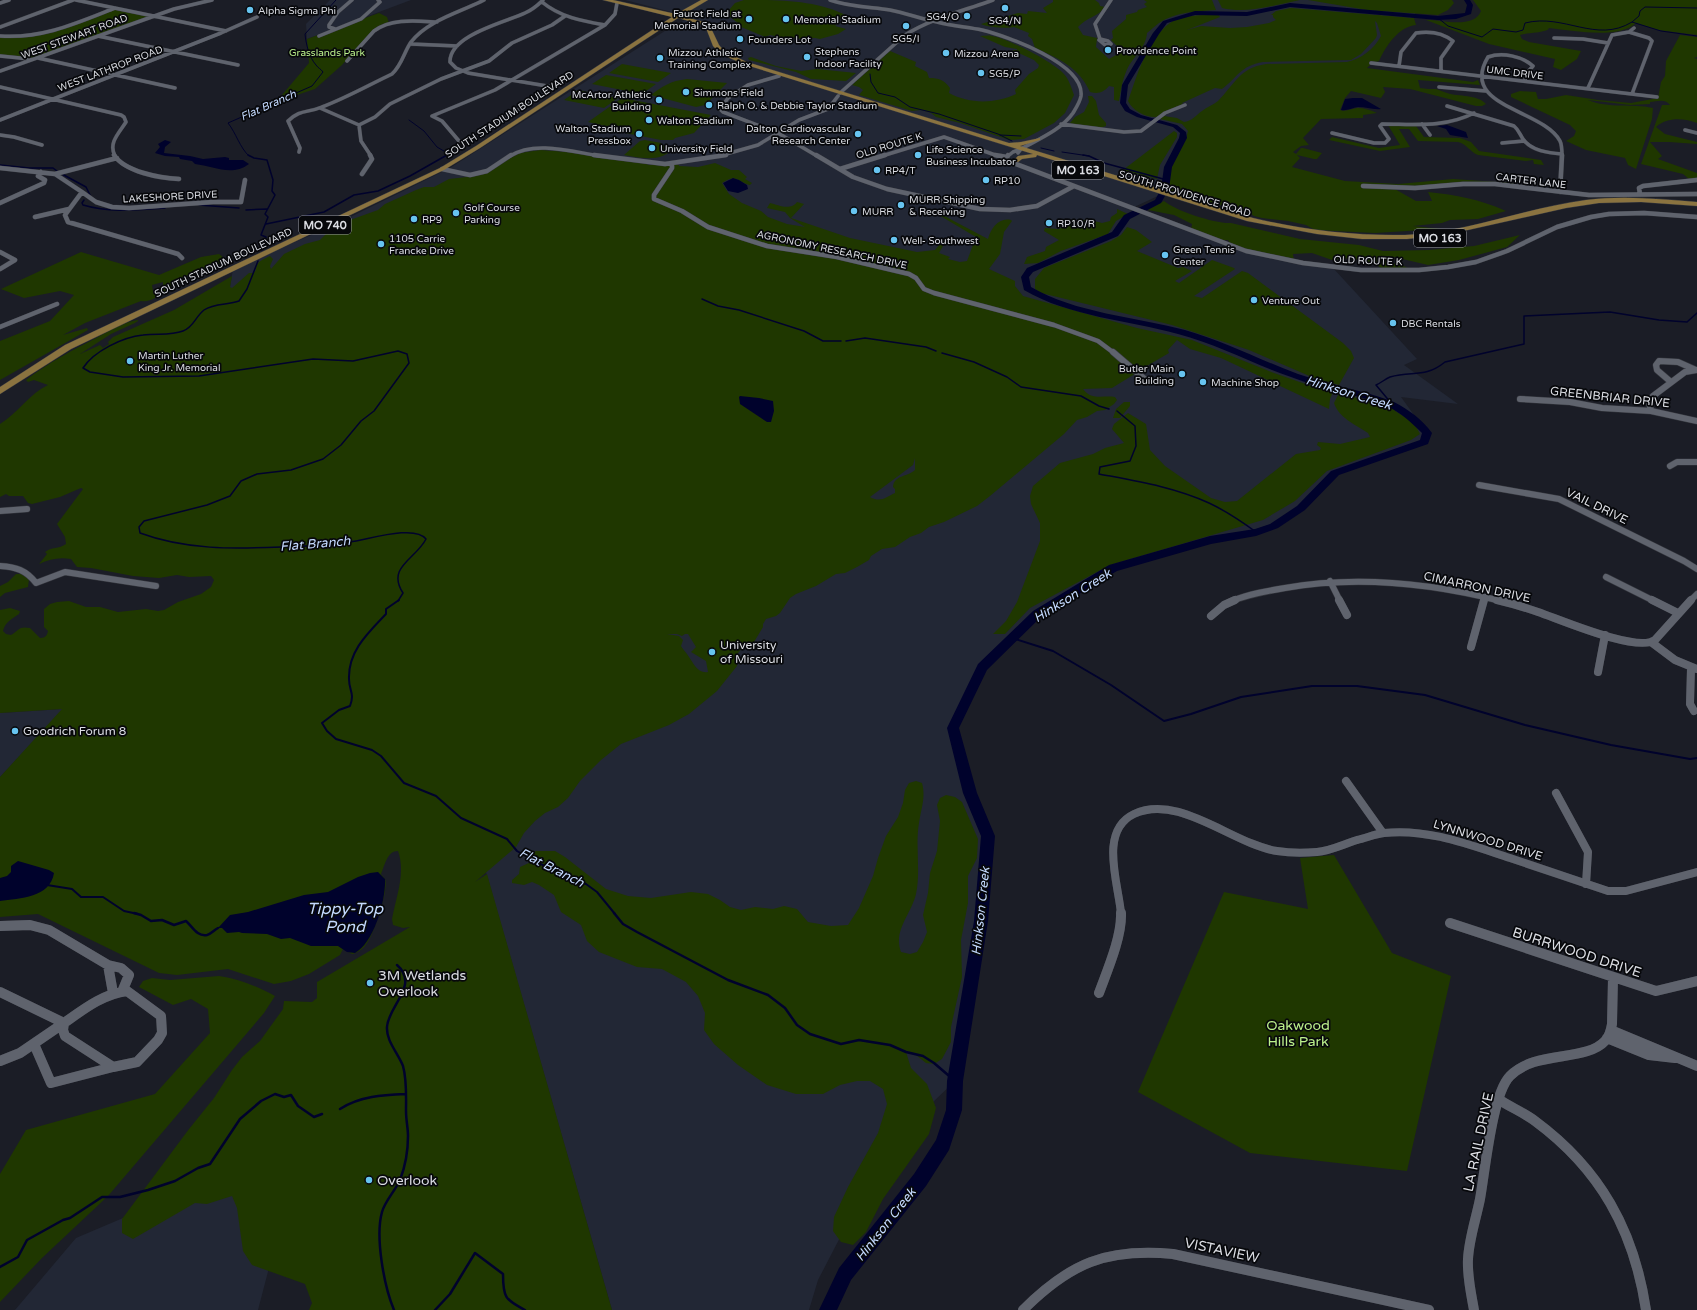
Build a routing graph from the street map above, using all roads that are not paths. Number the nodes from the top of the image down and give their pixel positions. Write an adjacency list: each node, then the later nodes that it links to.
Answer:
1 (9, 0): 15 (street)
2 (74, 0): 17 (street); 28 (street)
3 (212, 0): 20 (street, WEST STEWART ROAD)
4 (358, 0): 12 (street)
5 (384, 0): 13 (street)
6 (484, 0): 26 (street)
7 (606, 0): 16 (main road, SOUTH PROVIDENCE ROAD / MO 163)
8 (705, 0): 18 (main road, MO 740)
9 (830, 0): 24 (street)
10 (993, 0): 24 (street)
11 (1111, 0): 39 (street)
12 (352, 1): 31 (street)
13 (379, 1): 31 (street)
14 (542, 1): 21 (street); 42 (street)
15 (0, 3)
16 (616, 5): 19 (main road, SOUTH PROVIDENCE ROAD / MO 163); 27 (street)
17 (115, 8): 20 (street); 34 (street)
18 (686, 10): 19 (main road); 22 (main road, MO 740); 25 (main road)
19 (651, 11): 22 (main road, SOUTH PROVIDENCE ROAD / MO 163); 29 (main road)
20 (152, 16): 32 (street); 35 (street, WEST STEWART ROAD)
21 (565, 16): 27 (street); 52 (street)
22 (676, 17): 25 (main road, SOUTH PROVIDENCE ROAD / MO 163); 29 (main road, MO 740)
23 (257, 18): 32 (street, WEST LATHROP ROAD)
24 (930, 20): 64 (street); 74 (street)
25 (692, 21): 29 (main road); 38 (main road, SOUTH PROVIDENCE ROAD / MO 163); 43 (main road, SOUTH PROVIDENCE ROAD / MO 163)
26 (437, 22): 41 (street); 47 (street)
27 (605, 25): 57 (street)
28 (0, 27)
29 (660, 27): 99 (main road, SOUTH STADIUM BOULEVARD / MO 740)
30 (1634, 28): 33 (street)
31 (335, 29): 36 (street)
32 (226, 31): 44 (street, WEST LATHROP ROAD)
33 (1629, 32): 40 (street); 65 (street)
34 (0, 36)
35 (98, 36): 44 (street); 46 (street, WEST STEWART ROAD)
36 (319, 36)
37 (1554, 38): 40 (street)
38 (705, 39): 43 (main road); 55 (main road, SOUTH PROVIDENCE ROAD / MO 163)
39 (1100, 39)
40 (1608, 43): 62 (street)
41 (411, 44): 42 (street); 70 (street)
42 (457, 46): 52 (street)
43 (716, 46): 64 (main road, SOUTH PROVIDENCE ROAD / MO 163)
44 (173, 52): 49 (street); 54 (street, WEST LATHROP ROAD)
45 (0, 56): 46 (street)
46 (36, 58): 51 (street, WEST STEWART ROAD); 54 (street)
47 (347, 61)
48 (1371, 63): 50 (street, UMC DRIVE)
49 (238, 65)
50 (1400, 66): 53 (street, UMC DRIVE); 53 (street)
51 (0, 71)
52 (460, 71): 57 (street); 76 (street)
53 (1441, 71): 56 (street, UMC DRIVE)
54 (114, 74): 61 (street); 67 (street, WEST LATHROP ROAD)
55 (779, 76): 64 (main road, SOUTH PROVIDENCE ROAD / MO 163); 78 (street)
56 (1482, 76): 58 (street, UMC DRIVE); 58 (street); 63 (street)
57 (515, 80): 73 (street); 85 (street)
58 (1525, 81): 62 (street, UMC DRIVE)
59 (0, 87): 67 (street)
60 (1439, 87): 63 (street)
61 (175, 88)
62 (1588, 88): 65 (street, UMC DRIVE)
63 (1486, 91): 92 (street)
64 (839, 94): 78 (street); 87 (main road, SOUTH PROVIDENCE ROAD / MO 163)
65 (1632, 94): 66 (street, UMC DRIVE)
66 (1657, 96)
67 (52, 99): 72 (street, WEST LATHROP ROAD); 95 (street)
68 (1185, 105): 74 (street)
69 (1447, 106): 71 (street)
70 (320, 108): 76 (street); 90 (street)
71 (1474, 114): 75 (street); 86 (street)
72 (0, 120)
73 (496, 123)
74 (1061, 124): 84 (street)
75 (1422, 124): 79 (street); 82 (street)
76 (359, 125): 103 (street)
77 (1685, 130): 80 (street)
78 (778, 133): 97 (street); 100 (street)
79 (1332, 133)
80 (1697, 133)
81 (0, 135): 89 (street)
82 (1430, 135)
83 (944, 137): 91 (street, SOUTH PROVIDENCE ROAD); 100 (street, OLD ROUTE K)
84 (1038, 139): 87 (main road); 91 (street); 94 (main road)
85 (459, 141)
86 (1524, 141): 88 (street); 92 (street)
87 (998, 143): 91 (main road, SOUTH PROVIDENCE ROAD / MO 163); 91 (main road)
88 (1502, 143)
89 (42, 145)
90 (299, 152)
91 (1014, 152): 93 (main road, SOUTH PROVIDENCE ROAD / MO 163); 94 (main road, SOUTH PROVIDENCE ROAD / MO 163); 96 (street); 104 (street, OLD ROUTE K)
92 (1562, 153): 112 (street)
93 (1034, 156): 96 (main road); 110 (main road, SOUTH PROVIDENCE ROAD / MO 163)
94 (1044, 156): 110 (main road, SOUTH PROVIDENCE ROAD / MO 163)
95 (117, 158): 102 (street); 105 (street)
96 (1016, 161): 104 (street, OLD ROUTE K)
97 (672, 163): 99 (street); 127 (street, AGRONOMY RESEARCH DRIVE)
98 (0, 168): 101 (street)
99 (442, 169): 129 (main road, SOUTH STADIUM BOULEVARD / MO 740)
100 (840, 169): 108 (street)
101 (41, 172): 102 (street); 116 (street)
102 (55, 174): 111 (street)
103 (362, 174)
104 (1043, 174): 108 (street, OLD ROUTE K)
105 (179, 179)
106 (244, 180): 111 (street, LAKESHORE DRIVE)
107 (1697, 180): 113 (street)
108 (1074, 186): 120 (street, OLD ROUTE K)
109 (1363, 186): 112 (street, CARTER LANE)
110 (1139, 187): 115 (main road, SOUTH PROVIDENCE ROAD / MO 163)
111 (82, 192): 118 (street)
112 (1560, 192): 113 (street, CARTER LANE)
113 (1640, 194): 114 (street, CARTER LANE)
114 (1696, 194): 117 (street)
115 (1186, 202): 117 (main road, SOUTH PROVIDENCE ROAD / MO 163); 117 (main road, SOUTH PROVIDENCE ROAD / MO 163)
116 (0, 203)
117 (1697, 205)
118 (69, 209): 119 (street); 122 (street)
119 (35, 217)
120 (1697, 217)
121 (0, 252): 123 (street)
122 (182, 258)
123 (0, 269)
124 (57, 304): 125 (street)
125 (0, 327)
126 (1696, 370): 128 (street); 128 (street)
127 (1148, 382)
128 (1671, 382): 131 (street)
129 (0, 391)
130 (1520, 399): 131 (street, GREENBRIAR DRIVE)
131 (1651, 411): 132 (street, GREENBRIAR DRIVE)
132 (1697, 421)
133 (1697, 462): 134 (street)
134 (1670, 466)
135 (1479, 485): 139 (street, VAIL DRIVE)
136 (27, 509): 137 (street)
137 (0, 511)
138 (0, 566): 142 (street)
139 (1697, 569)
140 (1606, 577): 145 (street)
141 (1330, 581): 144 (street, CIMARRON DRIVE); 146 (street); 147 (street, CIMARRON DRIVE)
142 (156, 586)
143 (1697, 594): 145 (street)
144 (1485, 597): 148 (street, CIMARRON DRIVE); 150 (street)
145 (1678, 613): 149 (street)
146 (1347, 615)
147 (1211, 616)
148 (1605, 635): 149 (street, CIMARRON DRIVE); 152 (street)
149 (1652, 642): 151 (street)
150 (1471, 647)
151 (1694, 668): 153 (street)
152 (1598, 672)
153 (1694, 711)
154 (1346, 781): 156 (street)
155 (1556, 793): 158 (street)
156 (1383, 833): 158 (street, LYNNWOOD DRIVE); 166 (street, LYNNWOOD DRIVE)
157 (1697, 872): 158 (street, LYNNWOOD DRIVE)
158 (1586, 884)
159 (1450, 923): 162 (street, BURRWOOD DRIVE)
160 (0, 926): 161 (street)
161 (108, 965): 165 (street); 165 (street)
162 (1613, 978): 163 (street, BURRWOOD DRIVE); 168 (street)
163 (1697, 981)
164 (0, 992): 167 (street)
165 (117, 992): 167 (street); 172 (street)
166 (1099, 993)
167 (64, 1023): 169 (street); 172 (street)
168 (1609, 1034): 171 (street); 173 (street, LA RAIL DRIVE)
169 (34, 1044): 170 (street); 172 (street)
170 (0, 1061)
171 (1697, 1066)
172 (113, 1067)
173 (1498, 1099): 176 (street, LA RAIL DRIVE); 177 (street)
174 (1023, 1310): 175 (street, VISTAVIEW)
175 (1429, 1310)
176 (1474, 1310)
177 (1646, 1310)

